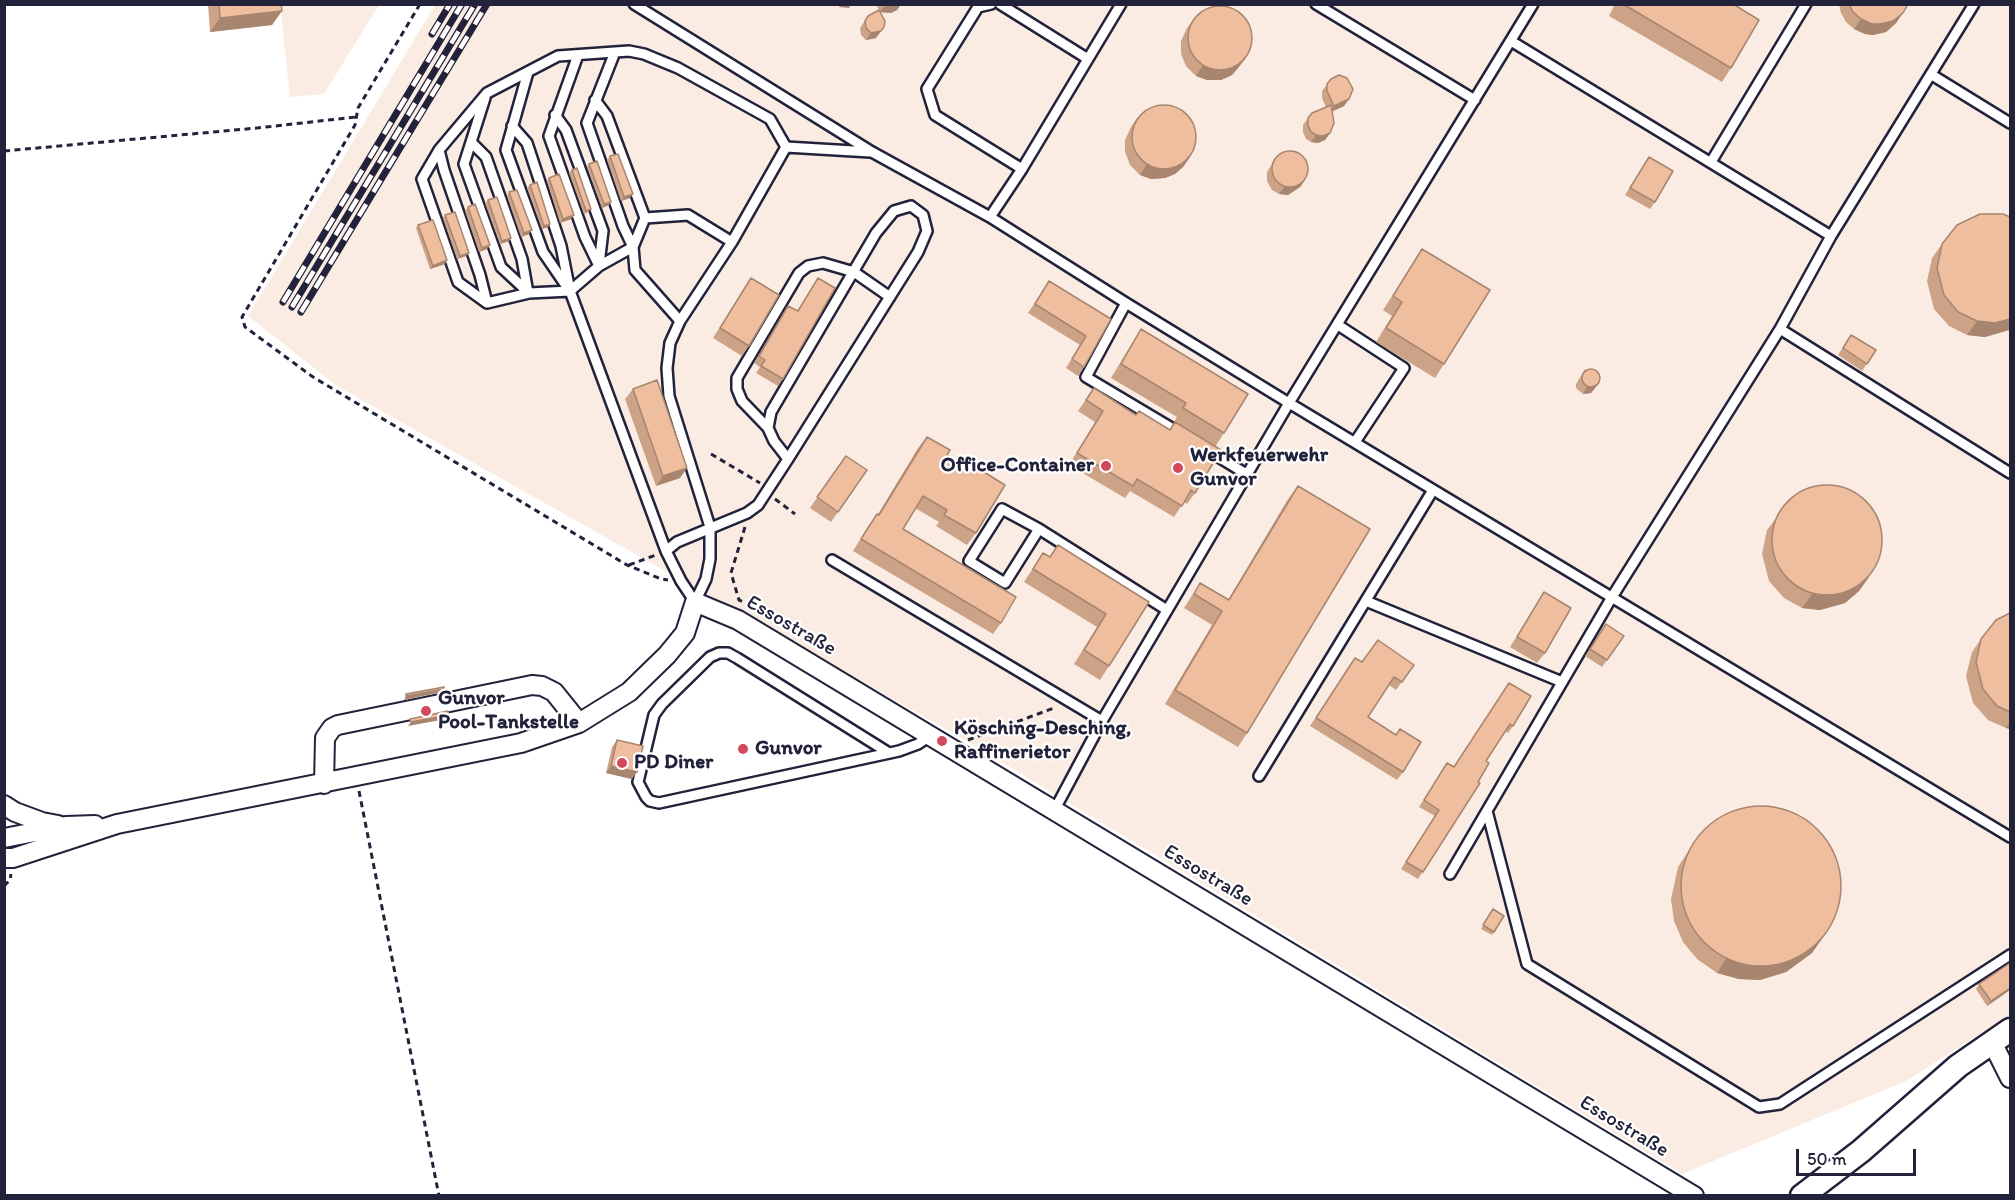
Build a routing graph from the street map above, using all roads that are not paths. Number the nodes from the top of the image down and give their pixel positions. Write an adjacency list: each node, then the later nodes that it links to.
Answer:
1 (634, 4): 24 (lane)
2 (991, 4): 26 (lane)
3 (1000, 4): 12 (lane)
4 (1122, 4): 12 (lane)
5 (1316, 4): 17 (lane)
6 (1533, 4): 9 (lane)
7 (1806, 4): 25 (lane)
8 (1974, 4): 14 (lane)
9 (1511, 41): 17 (lane); 25 (lane)
10 (615, 52): 11 (lane); 16 (lane); 22 (lane)
11 (578, 55): 13 (lane); 18 (lane)
12 (1088, 59): 26 (lane)
13 (528, 72): 15 (lane); 20 (lane)
14 (1932, 75): 19 (lane); 29 (lane)
15 (487, 93): 21 (lane); 23 (lane)
16 (595, 100): 28 (lane); 31 (lane)
17 (1474, 100): 40 (lane)
18 (555, 115): 32 (lane); 32 (lane)
19 (2010, 123)
20 (512, 126): 34 (lane); 34 (lane)
21 (472, 143): 35 (lane); 35 (lane)
22 (786, 147): 24 (lane); 30 (lane)
23 (439, 150): 37 (lane); 37 (lane)
24 (872, 152): 27 (lane)
25 (1711, 162): 29 (lane)
26 (1022, 169): 27 (lane)
27 (990, 217): 38 (lane)
28 (645, 218): 30 (lane); 31 (lane)
29 (1831, 236): 41 (lane)
30 (732, 242): 39 (lane)
31 (633, 247): 32 (lane); 39 (lane)
32 (599, 266): 34 (lane)
33 (854, 272): 36 (lane); 36 (lane); 43 (lane); 43 (lane)
34 (570, 291): 35 (lane); 53 (lane)
35 (529, 293): 37 (lane)
36 (890, 297): 47 (lane)
37 (487, 303)
38 (1126, 303): 42 (lane); 44 (lane)
39 (680, 321): 51 (lane)
40 (1338, 325): 42 (lane); 45 (lane)
41 (1780, 329): 48 (lane); 55 (lane)
42 (1290, 403): 45 (lane); 49 (lane)
43 (768, 428): 47 (lane)
44 (1187, 438)
45 (1355, 442): 50 (lane)
46 (1197, 444): 49 (lane)
47 (788, 459): 51 (lane)
48 (2010, 473)
49 (1248, 475): 58 (lane)
50 (1433, 490): 55 (lane); 56 (lane)
51 (710, 527): 53 (lane); 57 (lane)
52 (1039, 529): 52 (lane); 58 (lane)
53 (666, 551): 57 (lane)
54 (832, 560): 60 (lane)
55 (1612, 597): 59 (lane); 71 (lane)
56 (1366, 601): 59 (lane); 64 (lane)
57 (695, 603): 61 (street); 62 (street, Essostraße)
58 (1167, 610): 60 (lane)
59 (1562, 682): 68 (lane)
60 (1102, 721): 67 (lane)
61 (579, 723): 65 (street); 65 (street)
62 (931, 735): 63 (lane); 67 (street, Essostraße)
63 (889, 753): 63 (lane)
64 (1259, 776)
65 (324, 784): 69 (street)
66 (4, 805): 70 (street)
67 (1054, 809): 78 (street, Essostraße)
68 (1487, 811): 74 (lane); 75 (lane)
69 (117, 824): 70 (street); 73 (street)
70 (66, 826): 72 (street)
71 (2010, 837)
72 (4, 838)
73 (7, 861)
74 (1450, 874)
75 (2010, 955)
76 (2001, 1036): 77 (street); 79 (street)
77 (2010, 1078)
78 (1694, 1196)
79 (1802, 1196)

